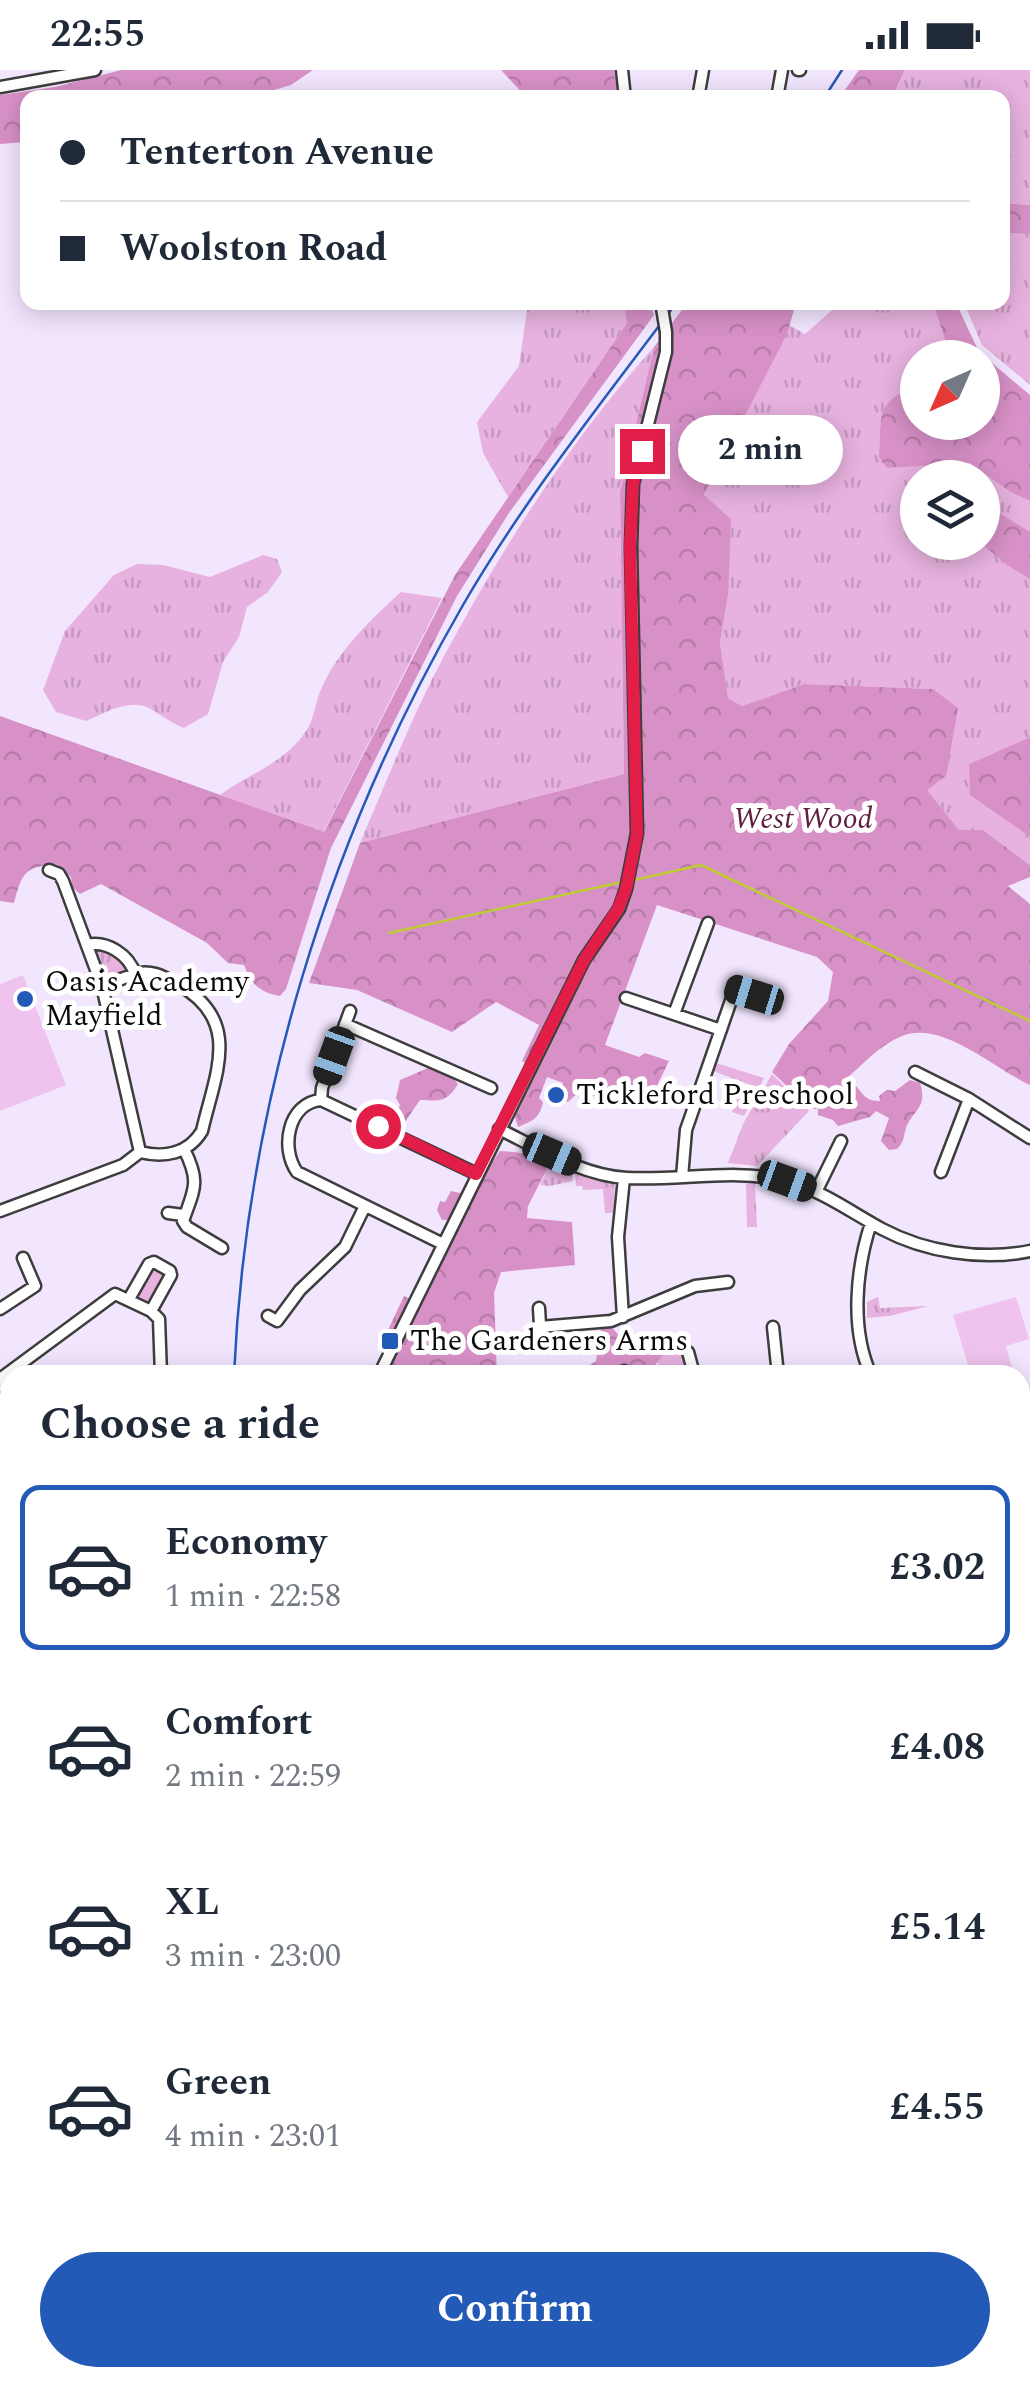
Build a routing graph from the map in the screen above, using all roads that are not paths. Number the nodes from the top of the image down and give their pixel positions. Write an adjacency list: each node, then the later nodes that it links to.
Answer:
1 (95, 70): 2 (street)
2 (0, 87)
3 (662, 310): 21 (street, bridge)
4 (49, 870): 6 (street)
5 (708, 923): 14 (street)
6 (87, 945): 7 (street); 9 (street)
7 (135, 974): 9 (street); 24 (street)
8 (739, 976): 10 (street)
9 (102, 986): 25 (street)
10 (735, 989): 12 (street); 16 (street)
11 (626, 998): 14 (street)
12 (774, 1001)
13 (350, 1011): 15 (street)
14 (674, 1014): 16 (street)
15 (346, 1024): 18 (street); 20 (street)
16 (721, 1030): 28 (street)
17 (914, 1072): 19 (street)
18 (491, 1088)
19 (969, 1099): 22 (street); 26 (street)
20 (322, 1100): 27 (street); 31 (street)
21 (500, 1129): 27 (street); 29 (street)
22 (1030, 1138)
23 (841, 1140): 30 (street)
24 (184, 1150): 25 (street); 34 (street)
25 (140, 1152): 32 (street)
26 (941, 1172)
27 (476, 1174): 36 (street)
28 (682, 1177): 29 (street); 30 (street)
29 (624, 1178): 48 (street)
30 (816, 1192): 35 (street)
31 (366, 1206): 36 (street); 47 (street)
32 (0, 1211)
33 (168, 1213): 34 (street)
34 (184, 1215): 37 (street)
35 (872, 1223): 38 (street); 58 (street)
36 (443, 1244): 55 (street)
37 (222, 1248)
38 (1030, 1250)
39 (23, 1258): 45 (street)
40 (708, 1270): 42 (street)
41 (728, 1282): 42 (street)
42 (708, 1284): 48 (street)
43 (129, 1299): 46 (street); 46 (street); 53 (street)
44 (539, 1308): 49 (street)
45 (0, 1309)
46 (150, 1311): 54 (street)
47 (268, 1316)
48 (623, 1317): 49 (street)
49 (540, 1327): 51 (street)
50 (773, 1328): 57 (street)
51 (541, 1343)
52 (688, 1352): 56 (street)
53 (20, 1365)
54 (160, 1365)
55 (384, 1365)
56 (691, 1365)
57 (777, 1365)
58 (868, 1365)

